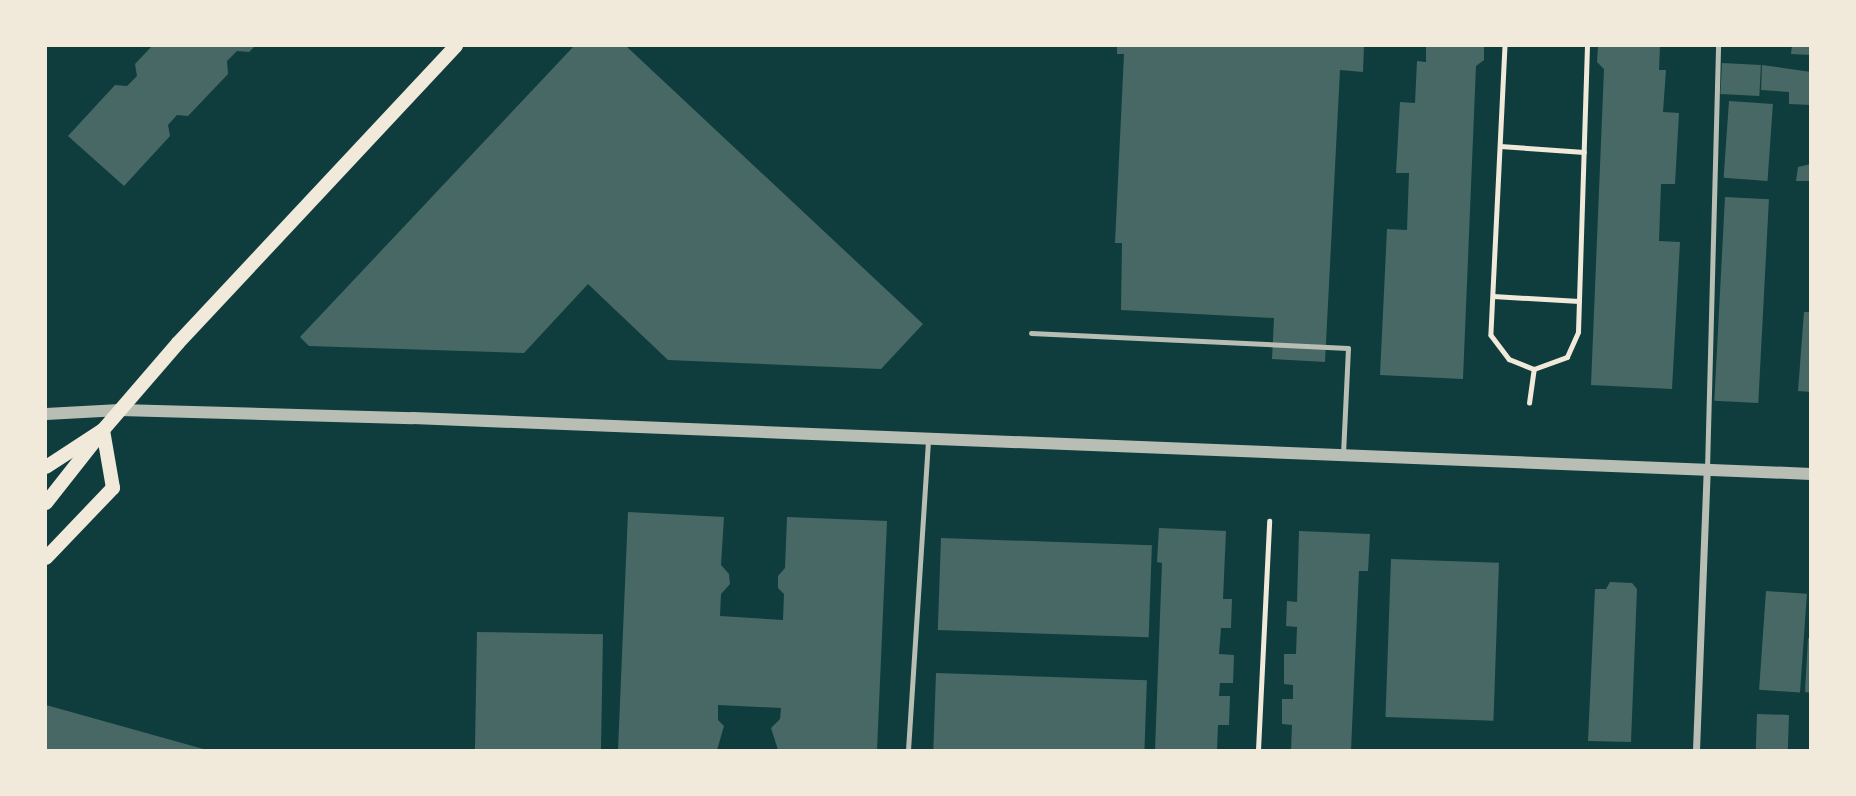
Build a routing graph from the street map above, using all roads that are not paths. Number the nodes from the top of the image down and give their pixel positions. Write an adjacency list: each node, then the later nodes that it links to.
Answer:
1 (456, 46): 4 (main road)
2 (1718, 46): 10 (lane)
3 (1031, 333): 8 (lane)
4 (120, 410): 5 (street); 6 (main road); 7 (street)
5 (46, 414)
6 (103, 430): 9 (main road); 12 (main road); 13 (main road)
7 (928, 438): 8 (street); 14 (lane)
8 (1343, 453): 10 (street)
9 (46, 467)
10 (1707, 470): 11 (street); 15 (street)
11 (1811, 474)
12 (46, 503)
13 (46, 558)
14 (908, 751)
15 (1696, 751)

